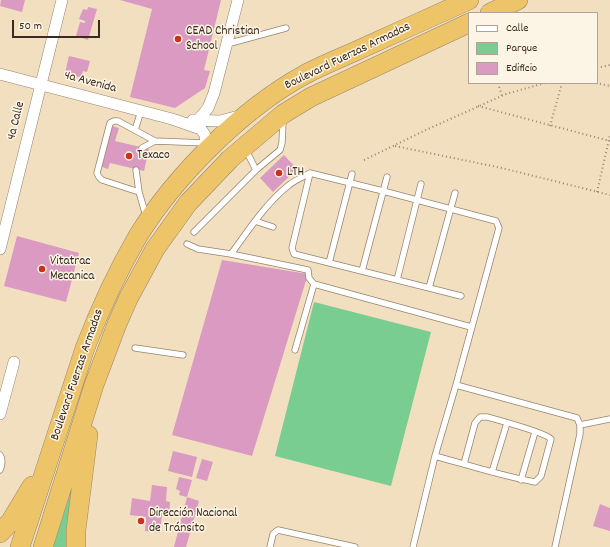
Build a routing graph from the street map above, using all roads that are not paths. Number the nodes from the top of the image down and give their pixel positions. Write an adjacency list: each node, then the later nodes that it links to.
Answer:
1 (62, 0): 10 (street, 4a Calle)
2 (238, 0): 8 (street)
3 (468, 0): 12 (highway, Boulevard Fuerzas Armadas)
4 (518, 0): 5 (highway)
5 (492, 12)
6 (468, 23): 13 (highway, Boulevard Fuerzas Armadas)
7 (286, 28): 8 (lane)
8 (227, 44): 15 (street)
9 (0, 74): 10 (street, 4a Avenida)
10 (41, 84): 11 (street, 4a Avenida); 39 (street, 4a Calle)
11 (140, 111): 14 (street, 4a Avenida); 16 (lane)
12 (248, 112): 15 (street, 4a Avenida); 21 (highway, Boulevard Fuerzas Armadas)
13 (283, 114): 19 (highway, Boulevard Fuerzas Armadas); 23 (lane)
14 (172, 119): 15 (street, 4a Avenida); 18 (street, 4a Avenida)
15 (198, 120)
16 (134, 130): 17 (lane); 30 (lane)
17 (155, 141): 18 (lane); 20 (lane)
18 (206, 142): 21 (street)
19 (244, 146): 23 (lane); 52 (highway, Boulevard Fuerzas Armadas)
20 (142, 148)
21 (195, 164): 35 (highway, Boulevard Fuerzas Armadas)
22 (136, 170): 30 (lane)
23 (256, 170): 37 (lane)
24 (310, 173): 27 (lane); 34 (lane); 41 (lane)
25 (352, 174): 27 (lane)
26 (386, 177): 29 (lane)
27 (349, 183): 29 (lane); 41 (lane)
28 (421, 184): 32 (lane)
29 (383, 191): 32 (lane); 42 (lane)
30 (139, 192): 35 (lane)
31 (455, 193): 33 (lane)
32 (417, 200): 33 (lane); 43 (lane)
33 (451, 209): 45 (lane); 47 (lane)
34 (255, 221): 36 (lane); 40 (lane)
35 (148, 222): 60 (highway, Boulevard Fuerzas Armadas)
36 (273, 227)
37 (194, 232)
38 (187, 244): 40 (lane)
39 (0, 249)
40 (231, 254): 44 (lane)
41 (329, 263): 42 (lane)
42 (362, 271): 43 (lane)
43 (397, 280): 45 (lane)
44 (314, 284): 47 (lane); 49 (lane)
45 (429, 288): 46 (lane)
46 (462, 296)
47 (471, 327): 53 (lane)
48 (135, 348): 50 (lane)
49 (295, 350)
50 (183, 355)
51 (14, 362): 54 (street)
52 (94, 385): 69 (highway, Boulevard Fuerzas Armadas); 70 (highway)
53 (456, 385): 58 (lane); 62 (lane)
54 (2, 400): 55 (street)
55 (0, 414)
56 (610, 419): 58 (lane)
57 (507, 423): 59 (lane); 63 (lane); 65 (lane)
58 (580, 425): 74 (lane)
59 (535, 432): 66 (lane); 66 (lane)
60 (52, 452): 67 (highway); 68 (highway, Boulevard Fuerzas Armadas)
61 (0, 455): 64 (lane)
62 (436, 456): 63 (lane); 73 (lane)
63 (464, 464): 65 (lane)
64 (0, 470)
65 (492, 472): 66 (lane)
66 (521, 480)
67 (0, 533)
68 (20, 547)
69 (43, 547)
70 (76, 547)
71 (270, 547): 72 (lane)
72 (355, 547)
73 (413, 547)
74 (555, 547)

